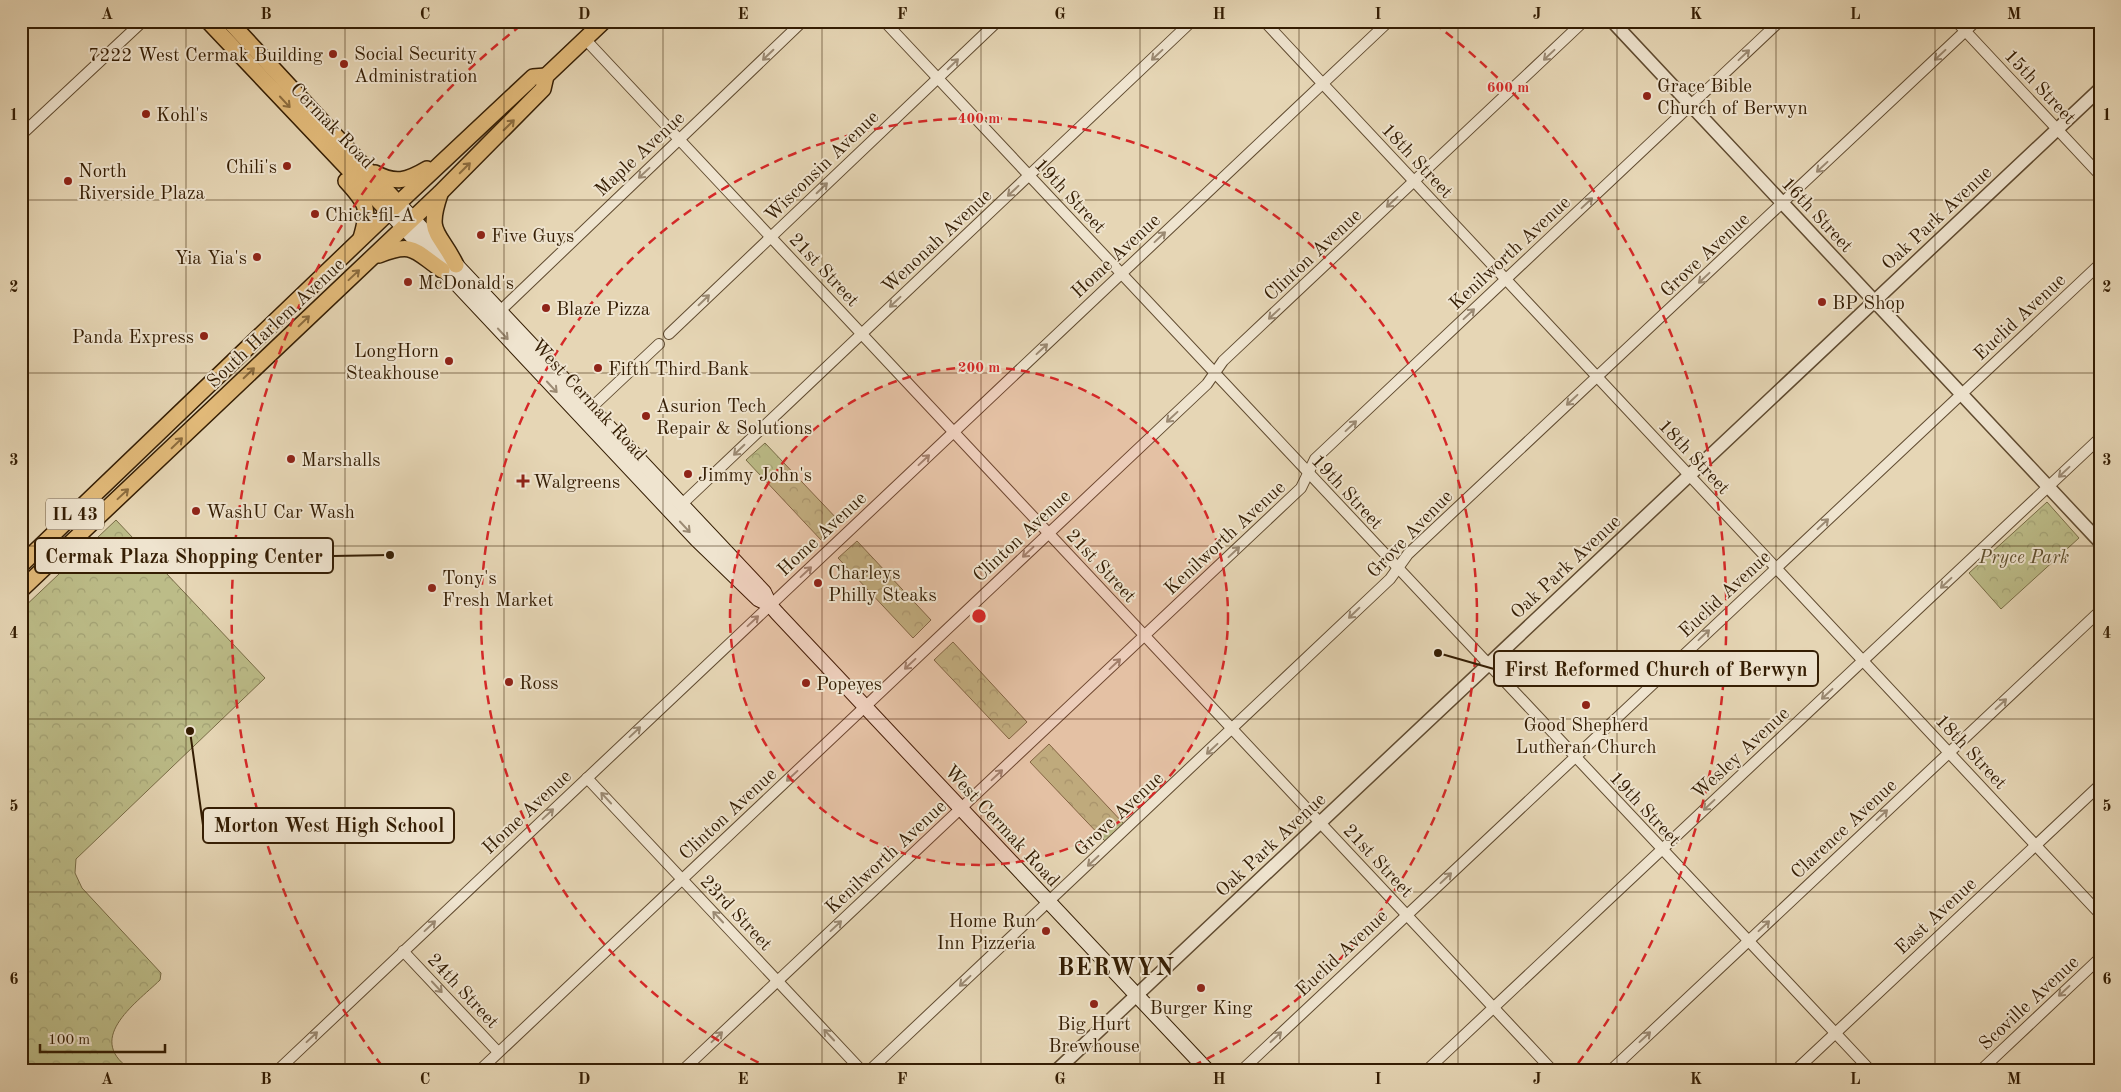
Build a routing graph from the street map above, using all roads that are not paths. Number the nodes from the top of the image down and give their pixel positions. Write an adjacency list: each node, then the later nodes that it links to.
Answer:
1 (143, 21): 24 (street)
2 (208, 21): 27 (main road, Cermak Road, one-way to 27)
3 (229, 21): 28 (main road, Cermak Road)
4 (604, 21): 17 (main road, IL 43)
5 (803, 21): 25 (street, Maple Avenue, one-way to 25)
6 (884, 21): 19 (street, 19th Street)
7 (998, 21): 19 (street, Wisconsin Avenue, one-way to 7)
8 (1192, 21): 30 (street, Wenonah Avenue, one-way to 30)
9 (1264, 21): 20 (street, 18th Street)
10 (1389, 21): 20 (street, Home Avenue)
11 (1584, 21): 31 (street, Clinton Avenue, one-way to 31)
12 (1612, 21): 22 (street, 16th Street)
13 (1780, 21): 22 (street, Kenilworth Avenue, one-way to 13)
14 (1956, 21): 16 (street, 15th Street)
15 (1976, 21): 16 (street, Grove Avenue)
16 (1965, 31): 23 (street, 15th Street); 33 (street, Grove Avenue, one-way to 33)
17 (585, 39): 18 (main road, South Harlem Avenue / IL 43); 25 (street, 21st Street)
18 (546, 76): 26 (main road, South Harlem Avenue / IL 43); 32 (main road, South Harlem Avenue / IL 43, one-way to 18)
19 (938, 79): 30 (street, 19th Street); 36 (street, Wisconsin Avenue, one-way to 19)
20 (1323, 84): 31 (street, 18th Street); 41 (street, Home Avenue, one-way to 20)
21 (2100, 89): 23 (street, Oak Park Avenue)
22 (1691, 105): 33 (street, 16th Street); 42 (street, Kenilworth Avenue, one-way to 22)
23 (2057, 129): 29 (street, 15th Street); 43 (street, Oak Park Avenue)
24 (21, 135)
25 (679, 140): 36 (street, 21st Street); 44 (street, Maple Avenue, one-way to 44)
26 (444, 160): 28 (main road); 34 (main road, South Harlem Avenue / IL 43)
27 (342, 164): 34 (main road, Cermak Road); 37 (main road)
28 (363, 164): 34 (main road, Cermak Road)
29 (2100, 175)
30 (1029, 176): 41 (street, 19th Street); 46 (street, Wenonah Avenue, one-way to 46)
31 (1414, 181): 42 (street, 18th Street); 48 (street, Clinton Avenue, one-way to 48)
32 (440, 193): 35 (main road, South Harlem Avenue / IL 43); 40 (main road)
33 (1783, 204): 43 (street, 16th Street); 49 (street, Grove Avenue, one-way to 49)
34 (393, 207): 35 (main road, West Cermak Road); 37 (main road, South Harlem Avenue / IL 43)
35 (408, 223): 38 (main road, South Harlem Avenue / IL 43); 40 (main road, West Cermak Road)
36 (771, 237): 45 (street, Wisconsin Avenue, one-way to 36); 46 (street, 21st Street)
37 (361, 238): 60 (main road, South Harlem Avenue / IL 43)
38 (371, 258): 40 (main road); 63 (main road, South Harlem Avenue / IL 43, one-way to 38)
39 (2100, 264): 50 (street, Euclid Avenue)
40 (449, 267): 44 (main road, West Cermak Road); 64 (main road, West Cermak Road, one-way to 64)
41 (1121, 274): 48 (street, 19th Street); 52 (street, Home Avenue, one-way to 41)
42 (1506, 279): 49 (street, 18th Street); 54 (street, Kenilworth Avenue, one-way to 42)
43 (1874, 301): 50 (street, 16th Street); 55 (street, Oak Park Avenue)
44 (500, 311): 51 (main road, West Cermak Road)
45 (669, 334)
46 (862, 334): 52 (street, 21st Street); 57 (street, Wenonah Avenue, one-way to 57)
47 (659, 344): 51 (street)
48 (1215, 374): 54 (street, 19th Street); 58 (street, Clinton Avenue, one-way to 58)
49 (1597, 377): 55 (street, 18th Street); 62 (street, Grove Avenue, one-way to 62)
50 (1961, 394): 56 (street, 16th Street); 61 (street, Euclid Avenue, one-way to 50)
51 (592, 408): 57 (main road, West Cermak Road)
52 (954, 432): 58 (street, 21st Street); 64 (street, Home Avenue, one-way to 52)
53 (2100, 438): 56 (street, Wesley Avenue, one-way to 56)
54 (1308, 474): 62 (street, 19th Street); 66 (street, Kenilworth Avenue, one-way to 54)
55 (1689, 475): 61 (street, 18th Street); 68 (street, Oak Park Avenue)
56 (2048, 487): 59 (street, 16th Street); 67 (street, Wesley Avenue, one-way to 67)
57 (682, 504): 64 (main road, West Cermak Road)
58 (1049, 533): 66 (street, 21st Street); 69 (street, Clinton Avenue, one-way to 69)
59 (2100, 542)
60 (21, 565)
61 (1776, 568): 67 (street, 18th Street); 72 (street, Euclid Avenue, one-way to 61)
62 (1397, 569): 68 (street, 19th Street); 70 (street, Grove Avenue, one-way to 70)
63 (21, 590)
64 (770, 605): 69 (main road, West Cermak Road); 73 (street, Home Avenue, one-way to 64)
65 (2100, 610): 71 (street, Clarence Avenue, one-way to 65)
66 (1145, 636): 70 (street, 21st Street); 75 (street, Kenilworth Avenue, one-way to 66)
67 (1863, 661): 71 (street, 18th Street); 78 (street, Wesley Avenue, one-way to 78)
68 (1487, 665): 72 (street, 19th Street); 76 (street, Oak Park Avenue)
69 (865, 706): 75 (main road, West Cermak Road); 79 (street, Clinton Avenue, one-way to 79)
70 (1233, 730): 76 (street, 21st Street); 80 (street, Grove Avenue, one-way to 80)
71 (1949, 752): 77 (street, 18th Street); 83 (street, Clarence Avenue, one-way to 71)
72 (1574, 757): 78 (street, 19th Street); 82 (street, Euclid Avenue, one-way to 72)
73 (587, 778): 79 (street, 23rd Street, one-way to 73); 84 (street, Home Avenue, one-way to 73)
74 (2100, 785): 77 (street, East Avenue)
75 (962, 809): 80 (main road, West Cermak Road); 86 (street, Kenilworth Avenue, one-way to 75)
76 (1320, 822): 82 (street, 21st Street); 87 (street, Oak Park Avenue)
77 (2036, 844): 81 (street, 18th Street); 89 (street, East Avenue)
78 (1661, 850): 83 (street, 19th Street); 88 (street, Wesley Avenue)
79 (682, 879): 86 (street, 23rd Street, one-way to 79); 90 (street, Clinton Avenue)
80 (1049, 902): 87 (main road, West Cermak Road); 95 (street, Grove Avenue, one-way to 95)
81 (2100, 914)
82 (1407, 915): 88 (street, 21st Street); 98 (street, Euclid Avenue, one-way to 82)
83 (1748, 941): 89 (street, 19th Street); 101 (street, Clarence Avenue, one-way to 83)
84 (404, 951): 90 (street, 24th Street, one-way to 90); 91 (street, Home Avenue, one-way to 84)
85 (2100, 958): 104 (street, Scoville Avenue, one-way to 104)
86 (778, 981): 93 (street, Kenilworth Avenue, one-way to 86); 94 (street, 23rd Street, one-way to 86)
87 (1137, 994): 96 (street, Oak Park Avenue); 97 (main road, West Cermak Road)
88 (1493, 1007): 99 (street, Wesley Avenue); 100 (street, 21st Street)
89 (1835, 1033): 102 (street, East Avenue); 103 (street, 19th Street)
90 (498, 1052): 92 (street, Clinton Avenue)
91 (277, 1071)
92 (479, 1071)
93 (682, 1071)
94 (862, 1071)
95 (869, 1071)
96 (1056, 1071)
97 (1208, 1071)
98 (1241, 1071)
99 (1426, 1071)
100 (1553, 1071)
101 (1610, 1071)
102 (1795, 1071)
103 (1871, 1071)
104 (1980, 1071)

